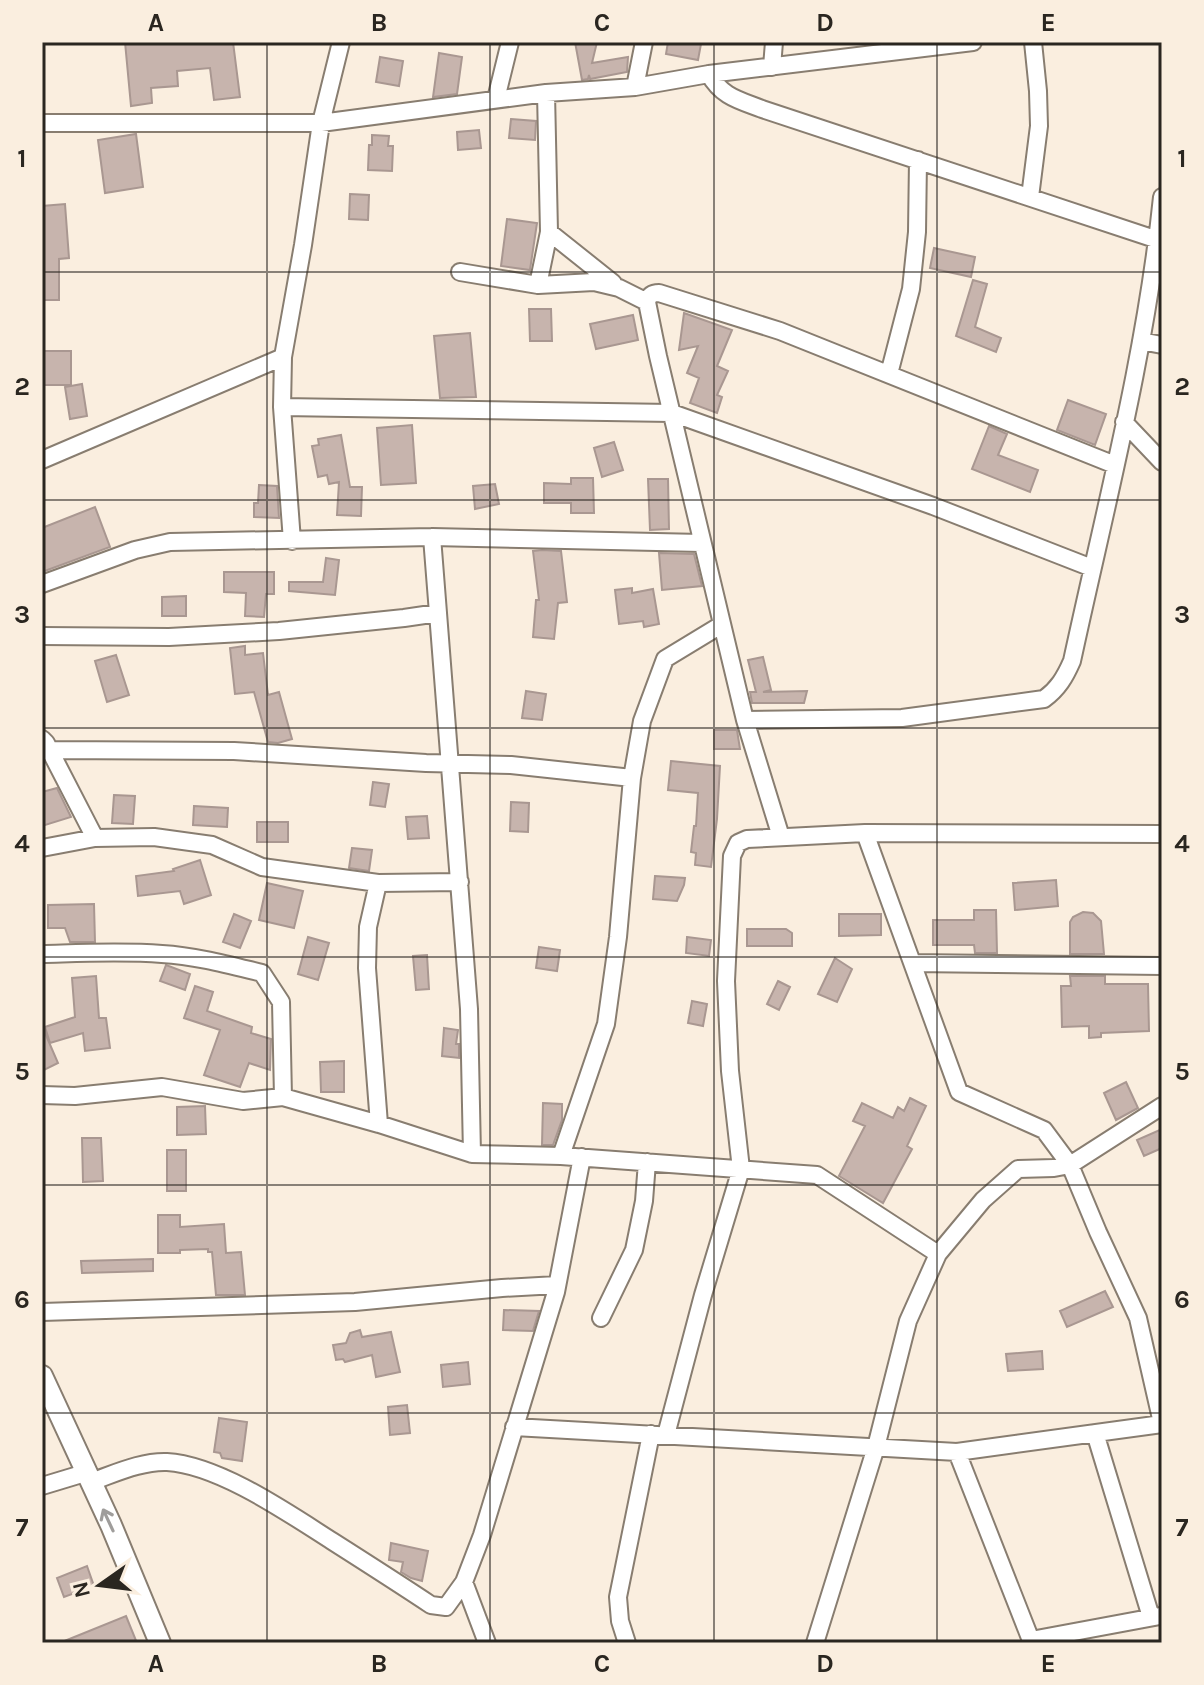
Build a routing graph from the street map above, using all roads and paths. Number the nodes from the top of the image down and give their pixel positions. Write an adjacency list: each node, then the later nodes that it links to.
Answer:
1 (341, 42): 13 (street)
2 (510, 42): 11 (street)
3 (644, 42): 9 (street)
4 (774, 42): 7 (street)
5 (973, 42): 7 (street)
6 (1033, 42): 15 (street)
7 (772, 67): 8 (street)
8 (709, 74): 9 (street); 14 (street)
9 (635, 87): 10 (street)
10 (546, 93): 11 (street); 17 (street)
11 (496, 99): 13 (street)
12 (42, 123): 13 (street)
13 (321, 123): 25 (street)
14 (918, 160): 15 (street); 26 (street)
15 (1030, 197): 18 (street)
16 (1162, 197): 18 (street)
17 (549, 232): 20 (street); 21 (street)
18 (1158, 240): 23 (street)
19 (460, 272): 20 (street)
20 (538, 285): 21 (street)
21 (619, 288): 22 (street)
22 (647, 302): 26 (street); 28 (street)
23 (1141, 341): 24 (street); 29 (street)
24 (1162, 345)
25 (283, 357): 27 (street); 30 (street)
26 (889, 374): 32 (street)
27 (282, 407): 28 (street); 34 (street)
28 (672, 413): 35 (street); 36 (street)
29 (1124, 422): 31 (street); 32 (street)
30 (42, 460)
31 (1162, 462)
32 (1115, 465): 36 (street)
33 (432, 537): 34 (street); 35 (street); 38 (street)
34 (292, 541): 37 (street)
35 (702, 543): 39 (street)
36 (1092, 568): 41 (street)
37 (42, 584)
38 (438, 613): 40 (street); 43 (street)
39 (721, 625): 41 (street); 44 (street)
40 (42, 636)
41 (745, 720): 47 (street)
42 (46, 744): 43 (street); 48 (street)
43 (450, 763): 44 (street); 50 (street)
44 (632, 778): 60 (street)
45 (865, 833): 46 (street); 47 (street); 53 (street)
46 (1162, 834)
47 (781, 837): 64 (street)
48 (95, 838): 49 (street); 51 (street)
49 (42, 848)
50 (460, 882): 51 (street); 59 (street)
51 (378, 883): 58 (street)
52 (42, 954): 56 (street)
53 (913, 963): 54 (street); 63 (street)
54 (1162, 966)
55 (42, 1095): 56 (street)
56 (283, 1097): 58 (street)
57 (1162, 1106): 63 (street)
58 (379, 1124): 59 (street)
59 (472, 1154): 60 (street)
60 (561, 1156): 61 (street)
61 (582, 1157): 62 (street); 66 (street)
62 (647, 1162): 64 (street); 68 (street)
63 (1070, 1165): 65 (street); 70 (street)
64 (741, 1169): 65 (street); 73 (street)
65 (938, 1254): 74 (street)
66 (557, 1285): 67 (street); 71 (street)
67 (42, 1312)
68 (601, 1318)
69 (42, 1376): 76 (main road)
70 (1162, 1423): 72 (street)
71 (514, 1427): 73 (street); 78 (street)
72 (1095, 1433): 75 (street); 79 (street)
73 (658, 1434): 74 (street); 84 (street)
74 (876, 1447): 75 (street); 80 (street)
75 (957, 1452): 81 (street)
76 (87, 1477): 77 (street); 78 (street); 82 (main road, one-way to 76)
77 (42, 1486)
78 (464, 1582): 83 (street)
79 (1157, 1616): 81 (street)
80 (816, 1642)
81 (1032, 1642)
82 (160, 1643)
83 (487, 1643)
84 (627, 1643)

